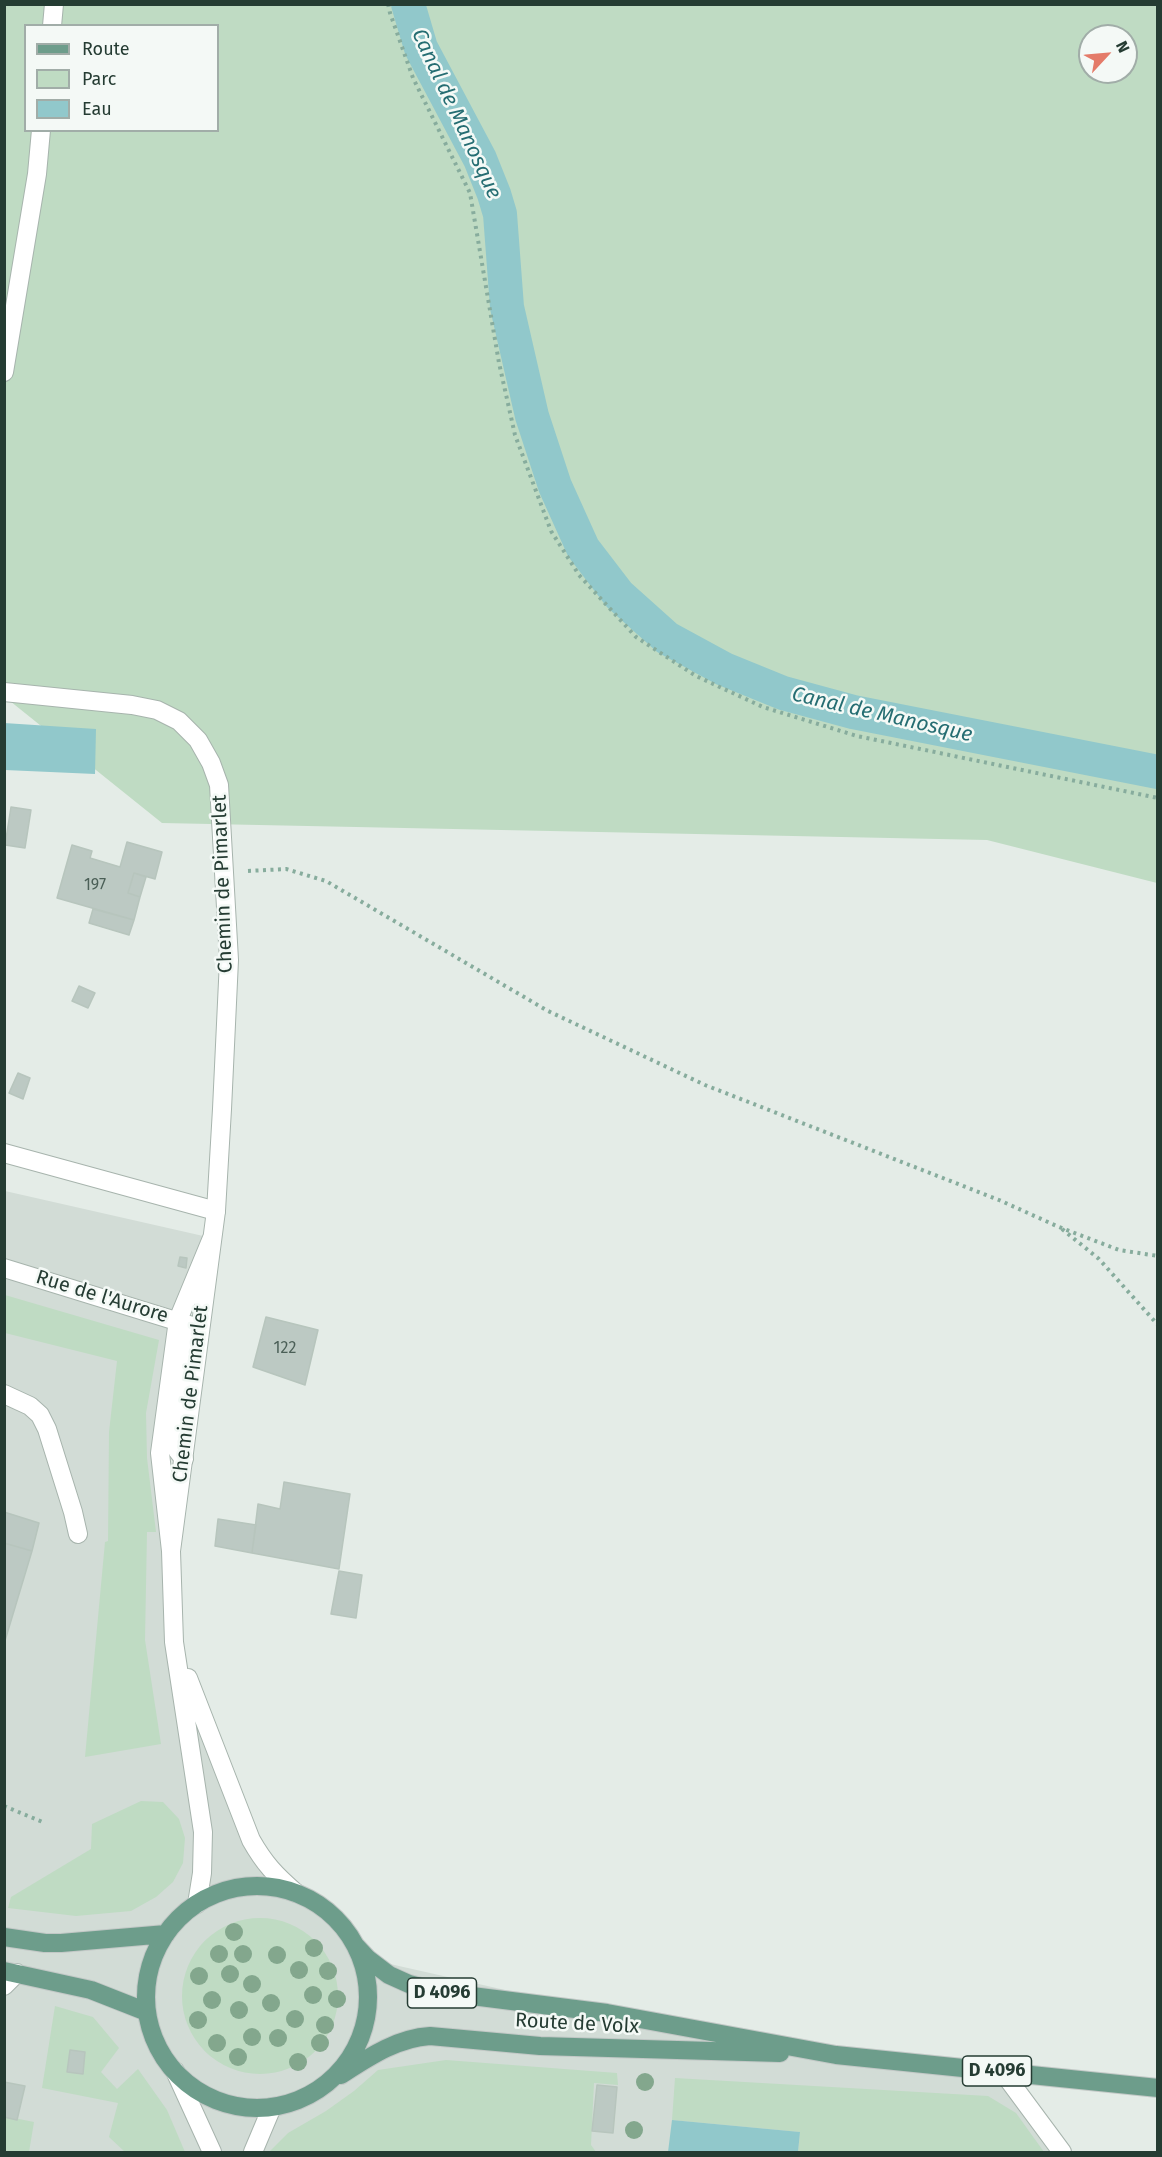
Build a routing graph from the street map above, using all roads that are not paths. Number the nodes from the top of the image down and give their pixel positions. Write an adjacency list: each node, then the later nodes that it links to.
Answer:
1 (54, 4): 2 (street)
2 (52, 24)
3 (41, 132): 4 (street)
4 (4, 372)
5 (4, 692): 7 (street, Chemin de Pimarlet)
6 (4, 1153): 7 (street)
7 (216, 1210): 8 (street, Chemin de Pimarlet)
8 (212, 1238): 10 (street, Chemin de Pimarlet); 11 (street, Chemin de Pimarlet)
9 (4, 1268): 10 (street, Rue de l'Aurore)
10 (178, 1320): 11 (street, Rue de l'Aurore); 13 (street); 15 (street, Chemin de Pimarlet)
11 (199, 1328): 13 (street, Chemin de Pimarlet)
12 (4, 1394): 14 (street)
13 (184, 1459): 15 (street, Chemin de Pimarlet)
14 (78, 1534)
15 (171, 1551): 16 (street, Chemin de Pimarlet)
16 (174, 1642): 17 (street, Chemin de Pimarlet); 18 (street, Chemin de Pimarlet)
17 (296, 1893): 18 (main road, Route de Volx); 21 (main road, Route de Volx)
18 (197, 1904): 19 (main road, Route de Volx)
19 (166, 1934): 20 (main road); 23 (main road, Route de Volx)
20 (4, 1937)
21 (355, 1945): 24 (main road, Route de Volx / D 4096); 27 (main road)
22 (9, 1977): 23 (main road)
23 (147, 2012): 25 (main road, Route de Volx)
24 (836, 2055): 26 (main road, Route de Volx / D 4096); 27 (main road, Route de Volx / D 4096)
25 (175, 2071): 29 (main road, Route de Volx); 30 (street)
26 (1002, 2072): 28 (main road, Route de Volx / D 4096); 32 (street)
27 (327, 2084): 29 (main road, Route de Volx)
28 (1158, 2088)
29 (272, 2107): 31 (street)
30 (212, 2152)
31 (253, 2152)
32 (1062, 2152)

